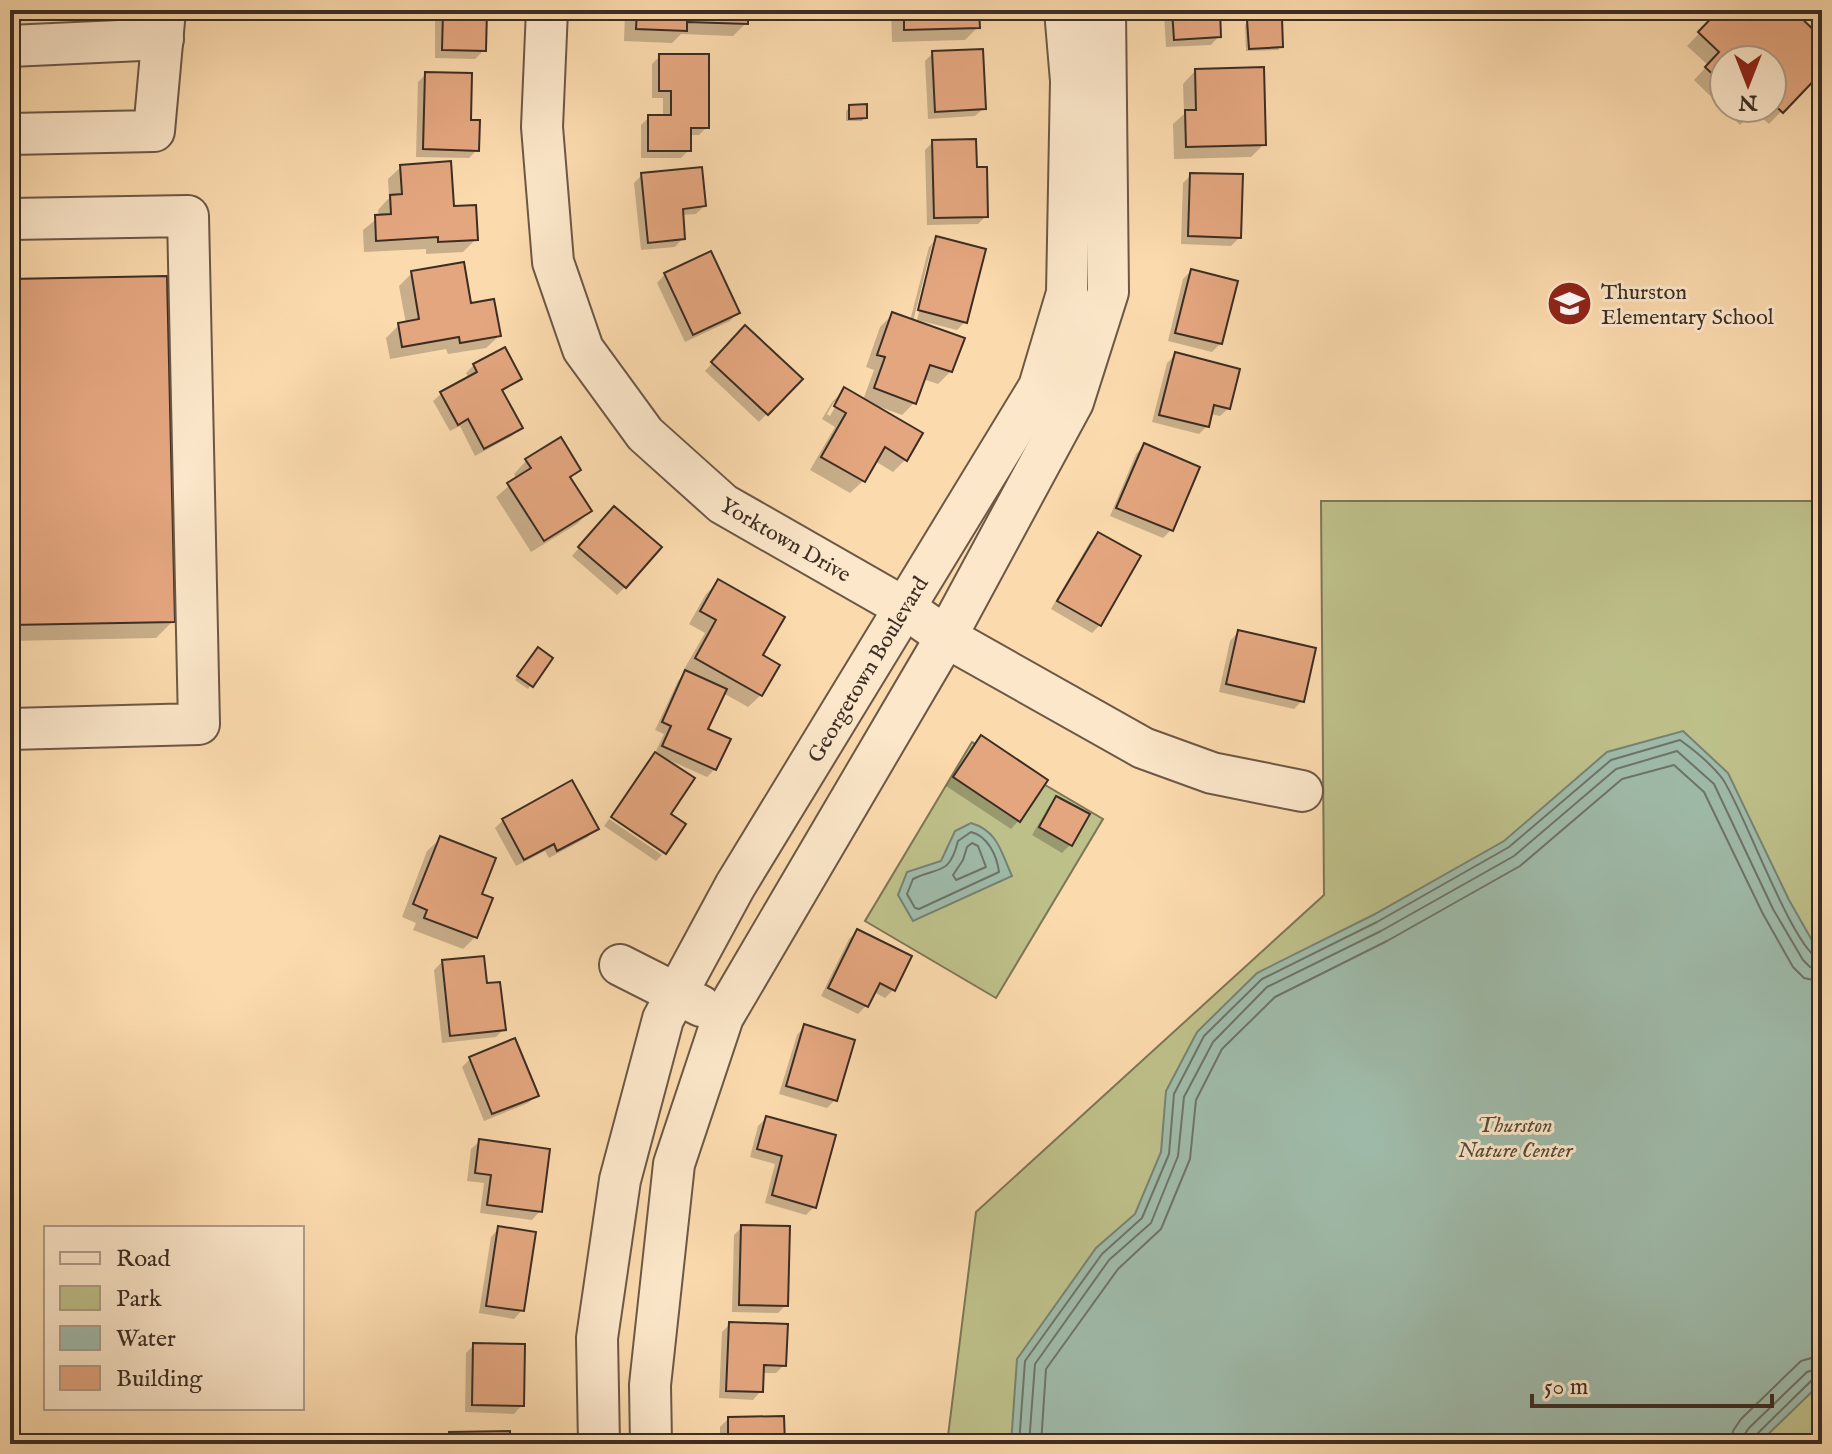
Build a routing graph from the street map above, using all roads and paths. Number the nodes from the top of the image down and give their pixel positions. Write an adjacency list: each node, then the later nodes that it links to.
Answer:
1 (547, 10): 9 (street, Yorktown Drive)
2 (1065, 10): 8 (street, Georgetown Boulevard)
3 (1105, 10): 8 (street, Georgetown Boulevard)
4 (164, 25): 5 (street); 6 (street)
5 (10, 46)
6 (10, 134)
7 (10, 219): 11 (street)
8 (1069, 352): 9 (street, Georgetown Boulevard); 10 (street, Georgetown Boulevard)
9 (905, 608): 10 (street, Yorktown Drive); 14 (street, Georgetown Boulevard)
10 (946, 637): 12 (street, Yorktown Drive); 15 (street, Georgetown Boulevard)
11 (10, 729)
12 (1302, 791)
13 (620, 965): 14 (street)
14 (677, 994): 15 (street); 17 (street, Georgetown Boulevard)
15 (723, 1017): 16 (street, Georgetown Boulevard)
16 (650, 1385): 17 (street); 19 (street, Georgetown Boulevard)
17 (598, 1386): 18 (street, Georgetown Boulevard)
18 (599, 1444)
19 (651, 1444)

